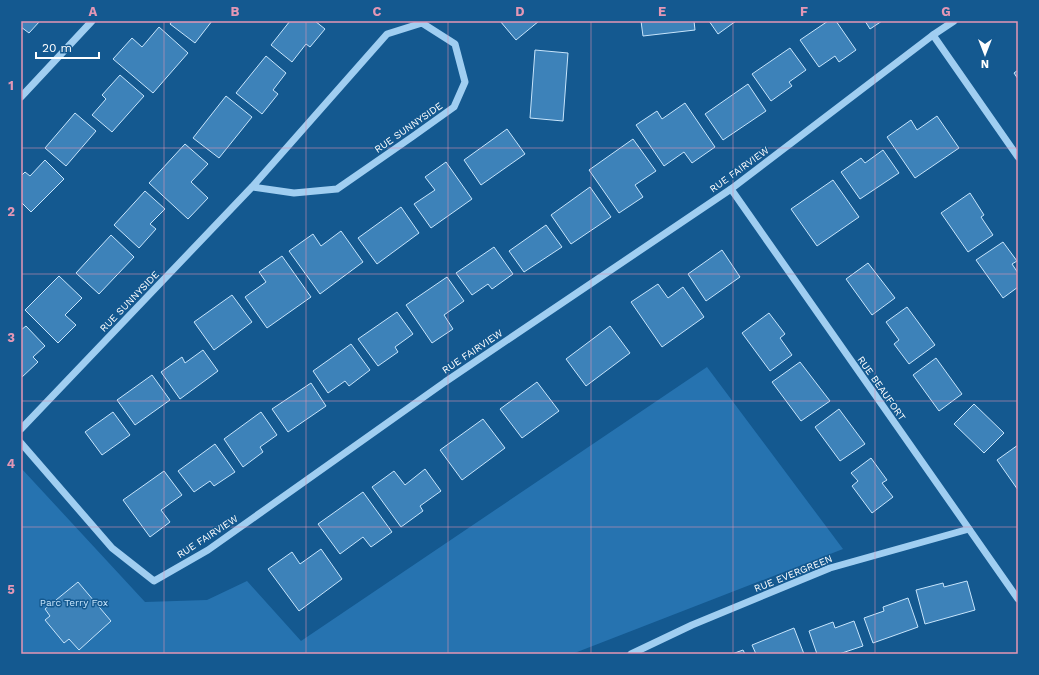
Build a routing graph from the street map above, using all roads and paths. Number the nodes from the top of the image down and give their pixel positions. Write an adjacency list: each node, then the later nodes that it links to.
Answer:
1 (92, 21): 4 (street)
2 (954, 21): 3 (street, RUE FAIRVIEW)
3 (933, 35): 5 (street); 7 (street, RUE FAIRVIEW)
4 (21, 97)
5 (1018, 157)
6 (252, 187): 6 (street, RUE SUNNYSIDE); 8 (street, RUE SUNNYSIDE)
7 (731, 189): 9 (street, RUE FAIRVIEW); 10 (street, RUE BEAUFORT)
8 (21, 429)
9 (21, 443)
10 (969, 529): 11 (street, RUE BEAUFORT); 12 (street, RUE EVERGREEN)
11 (1018, 599)
12 (631, 654)

